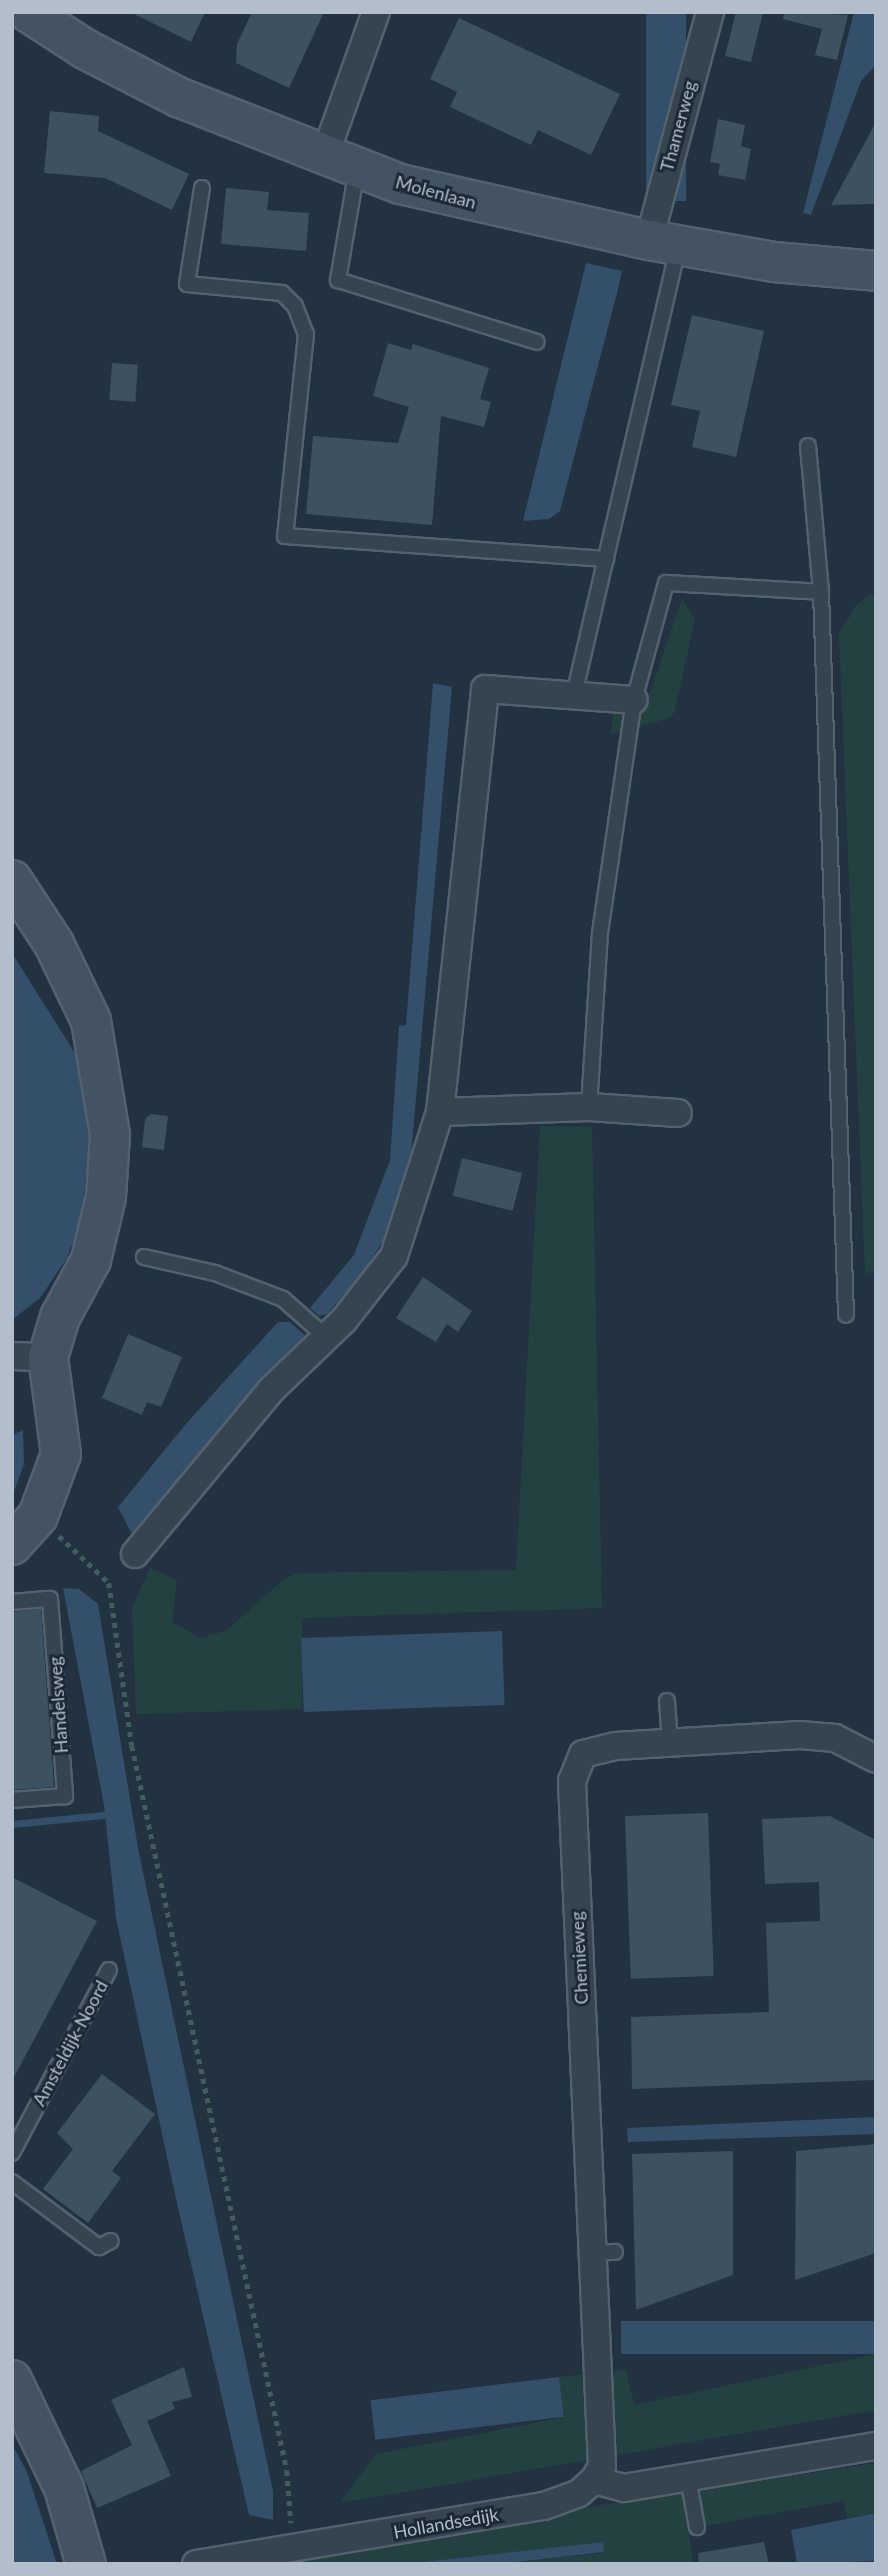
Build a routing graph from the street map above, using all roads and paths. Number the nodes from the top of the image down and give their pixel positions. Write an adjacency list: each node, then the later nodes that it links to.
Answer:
1 (27, 12): 4 (street, Molenlaan)
2 (376, 12): 4 (street)
3 (710, 12): 6 (street, Thamerweg)
4 (341, 161): 6 (street, Molenlaan); 8 (lane)
5 (202, 188): 10 (lane)
6 (664, 243): 7 (street, Molenlaan); 10 (lane)
7 (876, 271)
8 (537, 342)
9 (808, 446): 11 (lane)
10 (606, 559): 12 (lane)
11 (821, 593): 13 (lane); 19 (lane)
12 (575, 695): 13 (street); 16 (street)
13 (634, 700): 15 (lane)
14 (12, 880): 21 (street)
15 (589, 1107): 16 (street); 17 (street)
16 (440, 1112): 20 (street)
17 (678, 1113)
18 (144, 1257): 20 (lane)
19 (846, 1315)
20 (326, 1337): 24 (street)
21 (30, 1357): 22 (street)
22 (38, 1516): 23 (street); 39 (path)
23 (12, 1545)
24 (135, 1554)
25 (12, 1602): 29 (lane, Handelsweg)
26 (667, 1700): 27 (lane)
27 (670, 1742): 28 (street, Chemieweg); 37 (street, Chemieweg)
28 (876, 1759)
29 (12, 1800)
30 (109, 1970): 31 (lane, Amsteldijk-Noord)
31 (12, 2153)
32 (12, 2182): 33 (lane)
33 (111, 2241)
34 (12, 2380): 40 (street)
35 (876, 2446): 36 (street)
36 (688, 2478): 37 (street); 38 (lane)
37 (594, 2480): 39 (street, Hollandsedijk)
38 (697, 2527)
39 (293, 2549): 41 (street, Hollandsedijk)
40 (86, 2564)
41 (196, 2564)

